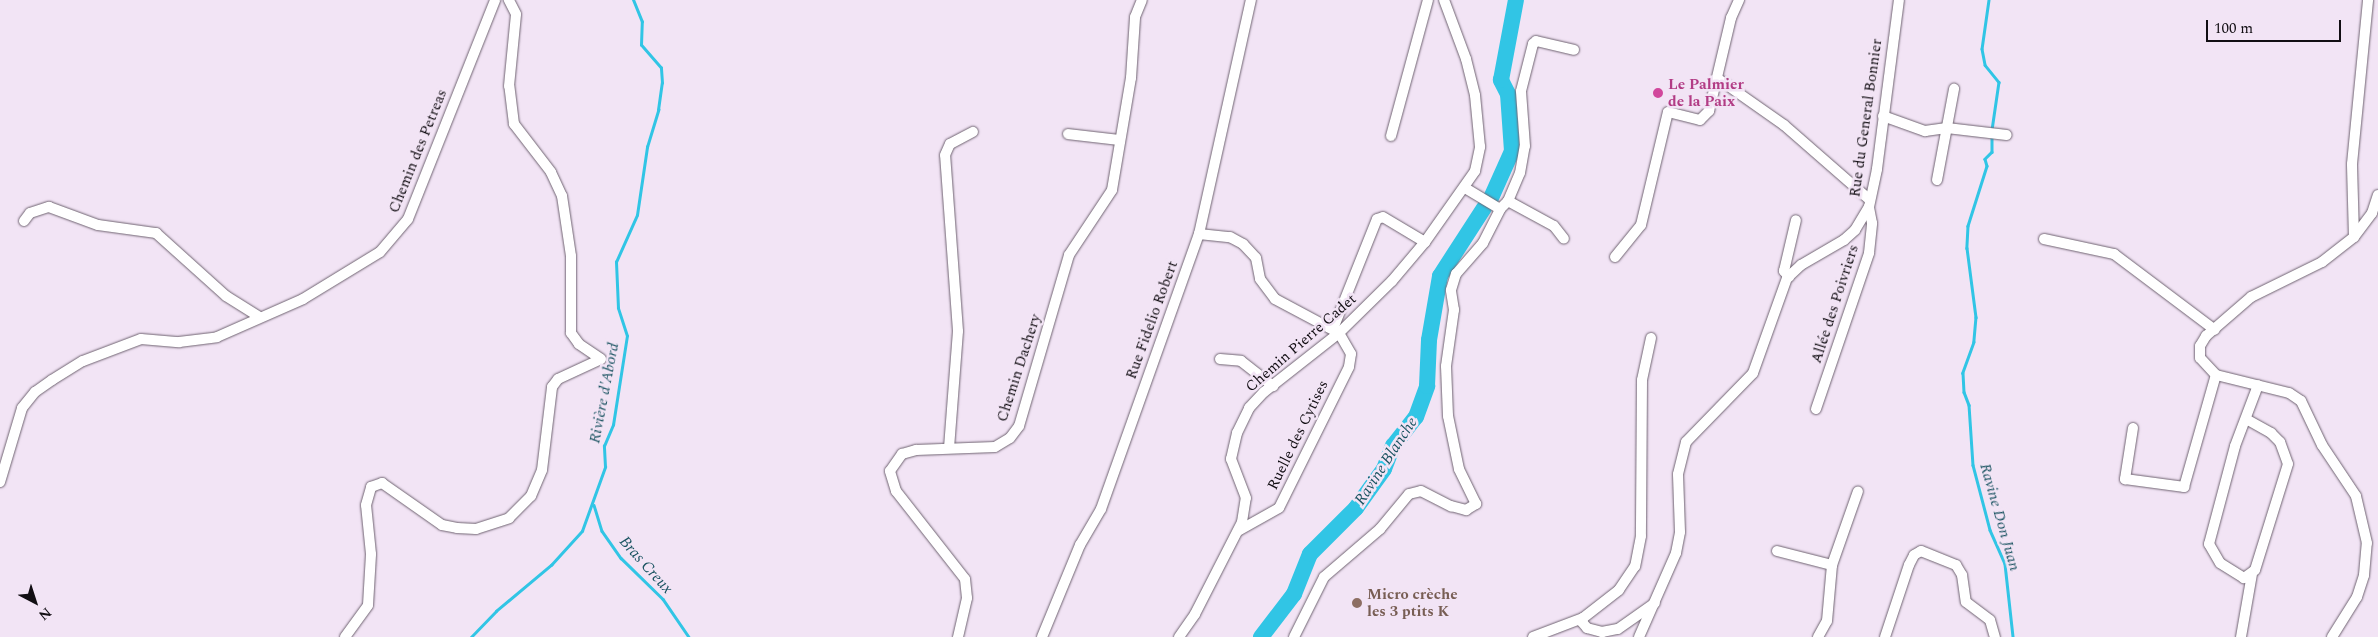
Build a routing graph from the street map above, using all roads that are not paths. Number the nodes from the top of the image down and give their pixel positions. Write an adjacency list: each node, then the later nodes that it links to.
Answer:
1 (495, 0): 35 (street, Chemin des Petreas)
2 (509, 0): 56 (street)
3 (1142, 0): 19 (street, Chemin Dachery)
4 (1251, 0): 28 (street, Rue Fidelio Robert)
5 (1428, 0): 18 (street)
6 (1444, 0): 21 (street, Chemin Pierre Cadet)
7 (1739, 0): 11 (street)
8 (1899, 0): 13 (street, Rue du General Bonnier)
9 (2368, 0): 29 (street)
10 (1574, 50): 23 (street)
11 (1717, 78): 24 (street); 33 (street)
12 (1954, 89): 14 (street)
13 (1883, 116): 14 (street); 24 (street, Rue du General Bonnier)
14 (1947, 128): 17 (street); 20 (street)
15 (973, 132): 46 (street)
16 (1068, 134): 19 (street)
17 (2003, 135)
18 (1391, 136)
19 (1119, 140): 46 (street, Chemin Dachery)
20 (1937, 180)
21 (1465, 188): 25 (street); 32 (street, Chemin Pierre Cadet)
22 (2378, 195): 29 (street)
23 (1508, 200): 25 (street); 30 (street)
24 (1869, 203): 34 (street, Rue du General Bonnier); 43 (street, Allée des Poivriers)
25 (1500, 209): 60 (street)
26 (1796, 220): 34 (street)
27 (24, 221): 35 (street)
28 (1199, 234): 37 (street); 58 (street, Rue Fidelio Robert)
29 (2354, 237): 36 (street)
30 (1564, 239)
31 (2044, 239): 36 (street)
32 (1425, 242): 37 (street, Chemin Pierre Cadet); 37 (street)
33 (1615, 257)
34 (1788, 277): 54 (street)
35 (260, 316): 47 (street, Chemin des Petreas)
36 (2215, 330): 40 (street)
37 (1336, 331): 41 (street, Chemin Pierre Cadet); 49 (street, Ruelle des Cytises)
38 (1651, 338): 55 (street)
39 (1220, 359): 41 (street)
40 (2216, 376): 42 (street); 45 (street)
41 (1273, 386): 49 (street, Chemin Pierre Cadet)
42 (2258, 386): 44 (street); 50 (street)
43 (1816, 409)
44 (2246, 419): 53 (street); 53 (street)
45 (2133, 428)
46 (949, 448): 57 (street, Chemin Dachery)
47 (0, 482)
48 (1858, 491): 52 (street)
49 (1238, 531): 59 (street, Chemin Pierre Cadet)
50 (2373, 543): 67 (street)
51 (1777, 550): 52 (street)
52 (1832, 565): 63 (street)
53 (2252, 574): 66 (street)
54 (1655, 603): 55 (street); 62 (street)
55 (1583, 618): 61 (street)
56 (345, 637)
57 (958, 637)
58 (1042, 637)
59 (1179, 637)
60 (1294, 637)
61 (1533, 637)
62 (1639, 637)
63 (1818, 637)
64 (1885, 637): 65 (street)
65 (1995, 637)
66 (2241, 637)
67 (2332, 637)

